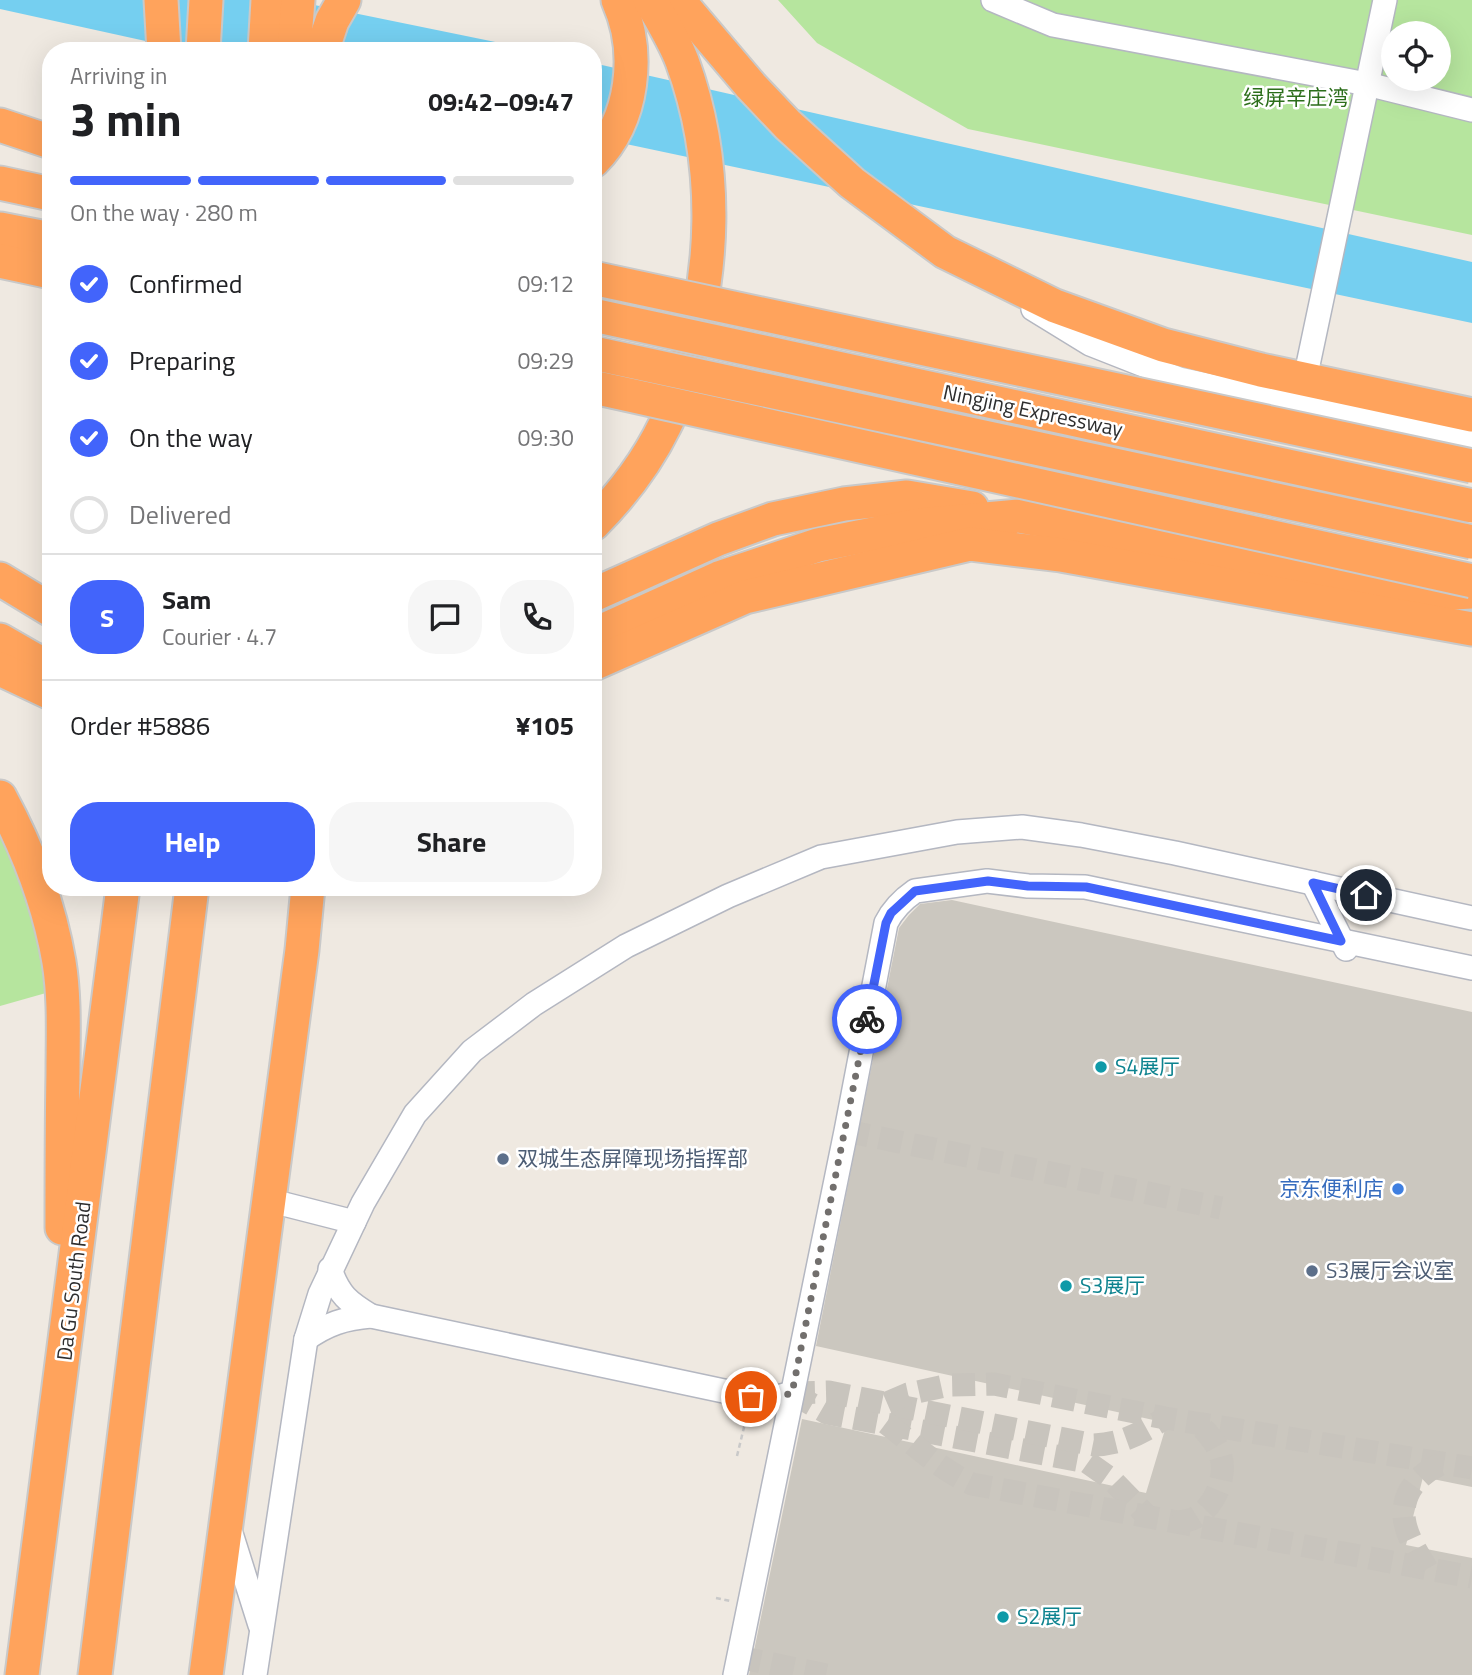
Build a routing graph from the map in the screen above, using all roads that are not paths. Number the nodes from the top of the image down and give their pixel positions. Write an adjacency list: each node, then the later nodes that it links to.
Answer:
1 (161, 0): 11 (highway)
2 (206, 0): 12 (highway)
3 (268, 0): 13 (highway)
4 (298, 0): 14 (highway)
5 (344, 0): 15 (highway)
6 (618, 0): 21 (highway)
7 (650, 0): 39 (highway)
8 (678, 0): 27 (highway)
9 (993, 0): 16 (street)
10 (1385, 0): 16 (street)
11 (163, 42)
12 (204, 42)
13 (266, 42)
14 (295, 42)
15 (325, 42)
16 (1367, 84): 17 (street); 33 (street)
17 (1472, 110)
18 (0, 125): 19 (highway)
19 (42, 139)
20 (0, 148): 22 (highway)
21 (602, 151)
22 (42, 156)
23 (0, 183): 24 (highway)
24 (42, 192)
25 (0, 229): 26 (highway)
26 (42, 237)
27 (934, 244): 33 (highway); 36 (street)
28 (0, 261): 29 (highway)
29 (42, 270)
30 (602, 280): 37 (highway, bridge)
31 (602, 317): 38 (highway, Ningjing Expressway, bridge)
32 (602, 355): 41 (highway, Ningjing Expressway, bridge)
33 (1305, 379): 35 (highway)
34 (602, 389): 43 (highway, bridge)
35 (1472, 415)
36 (1472, 442)
37 (1472, 466)
38 (1472, 506)
39 (602, 515)
40 (1019, 516): 44 (highway); 45 (highway); 48 (highway)
41 (1472, 542)
42 (0, 579): 46 (highway)
43 (1472, 581)
44 (602, 590)
45 (1472, 592)
46 (42, 605)
47 (1472, 629): 50 (highway)
48 (602, 631)
49 (0, 640): 51 (highway)
50 (602, 660)
51 (42, 664)
52 (0, 669): 53 (highway)
53 (42, 689)
54 (0, 797): 56 (highway)
55 (1313, 883): 62 (street); 63 (street); 67 (street)
56 (42, 892)
57 (43, 896): 71 (highway)
58 (122, 896): 71 (highway, Da Gu South Road)
59 (191, 896): 76 (highway)
60 (307, 896): 64 (highway)
61 (316, 896): 64 (highway)
62 (1472, 918)
63 (1346, 949): 65 (street); 72 (street)
64 (303, 950): 66 (highway)
65 (1470, 978)
66 (268, 1200): 67 (street); 73 (highway)
67 (354, 1222): 68 (street)
68 (330, 1269): 69 (street); 70 (street)
69 (371, 1316): 70 (street); 72 (street)
70 (306, 1339): 74 (street)
71 (61, 1379): 75 (highway, Da Gu South Road)
72 (792, 1393): 79 (street)
73 (226, 1517): 74 (street); 77 (highway)
74 (261, 1631): 78 (street)
75 (22, 1675)
76 (95, 1675)
77 (206, 1675)
78 (255, 1675)
79 (735, 1675)

